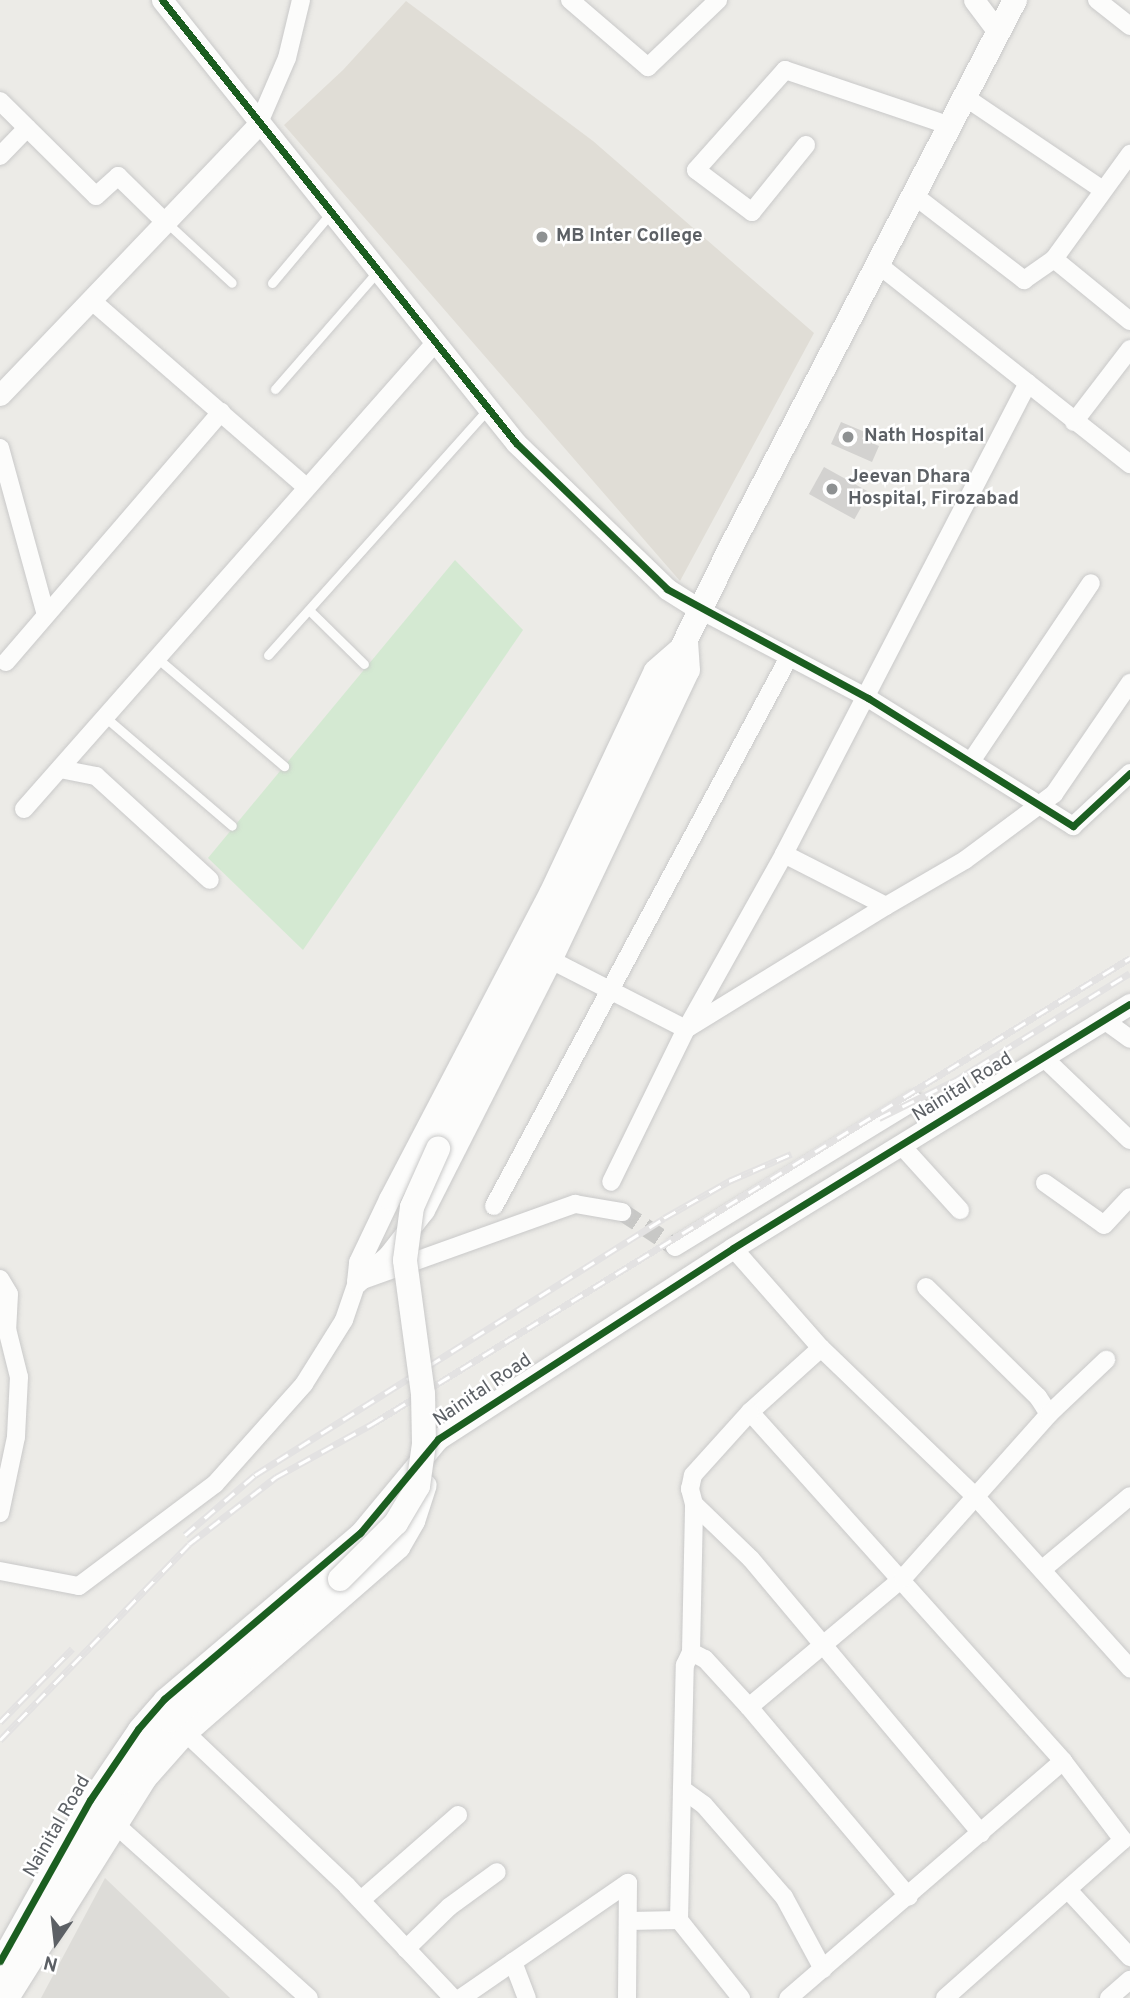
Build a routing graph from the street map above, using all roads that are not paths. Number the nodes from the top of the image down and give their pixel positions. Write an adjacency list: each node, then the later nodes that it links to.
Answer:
1 (162, 0): 13 (street)
2 (301, 0): 13 (street)
3 (570, 0): 4 (street)
4 (718, 0)
5 (974, 0): 10 (street)
6 (1015, 0): 10 (main road, Nainital Road)
7 (1097, 0): 8 (street)
8 (1120, 7): 9 (street)
9 (1130, 26)
10 (998, 32): 11 (main road, Nainital Road)
11 (965, 97): 14 (main road, Nainital Road); 19 (street)
12 (0, 101): 15 (street)
13 (258, 125): 21 (street); 22 (street)
14 (950, 126): 16 (street); 20 (main road, Nainital Road)
15 (27, 128): 18 (street); 22 (street)
16 (806, 145)
17 (1130, 154): 19 (street)
18 (0, 156)
19 (1103, 190): 23 (street)
20 (915, 196): 23 (street); 24 (main road, Nainital Road)
21 (330, 214): 25 (street); 27 (lane)
22 (166, 222): 26 (lane); 28 (street)
23 (1054, 259): 29 (street)
24 (880, 267): 32 (street); 43 (main road, Nainital Road)
25 (377, 272): 30 (street); 33 (lane)
26 (232, 283)
27 (272, 283)
28 (91, 300): 34 (street); 36 (street)
29 (1130, 321)
30 (435, 344): 35 (street); 40 (street)
31 (1130, 349): 37 (street)
32 (1028, 383): 37 (street); 52 (street)
33 (275, 388)
34 (0, 395)
35 (488, 409): 42 (lane); 43 (street)
36 (220, 412): 40 (street); 44 (street)
37 (1074, 422): 39 (street)
38 (0, 448): 44 (street)
39 (1130, 464)
40 (307, 488): 48 (street)
41 (1091, 583): 54 (street)
42 (309, 610): 46 (lane); 50 (lane)
43 (702, 611): 45 (main road, Nainital Road); 47 (street)
44 (46, 615): 49 (street)
45 (687, 640): 64 (street); 83 (street); 121 (main road, Nainital Road, bridge)
46 (268, 655)
47 (789, 657): 52 (street); 65 (street)
48 (157, 658): 53 (street); 55 (lane)
49 (6, 662)
50 (364, 664)
51 (1130, 683): 58 (street)
52 (869, 698): 54 (street); 61 (street)
53 (105, 717): 56 (street); 60 (lane)
54 (972, 760): 58 (street)
55 (285, 766)
56 (60, 768): 59 (street); 62 (street)
57 (1130, 773): 58 (street)
58 (1035, 804): 63 (street)
59 (24, 809)
60 (232, 826)
61 (784, 854): 63 (street); 68 (street)
62 (210, 880)
63 (886, 906): 68 (street)
64 (551, 960): 65 (street); 83 (street)
65 (609, 987): 68 (street); 77 (street)
66 (1130, 1004): 67 (street, Nainital Road)
67 (1104, 1020): 69 (street); 70 (street, Nainital Road)
68 (686, 1029): 74 (street)
69 (1130, 1038)
70 (1043, 1057): 71 (street, Nainital Road); 72 (street)
71 (935, 1124): 73 (street, Nainital Road); 80 (street)
72 (1130, 1140)
73 (901, 1145): 78 (street); 81 (street, Nainital Road)
74 (611, 1182)
75 (1045, 1182): 76 (street)
76 (1130, 1197)
77 (494, 1206)
78 (960, 1210)
79 (622, 1212): 83 (street)
80 (675, 1247)
81 (733, 1248): 85 (street); 89 (street, Nainital Road)
82 (0, 1279): 95 (street)
83 (358, 1282): 97 (street)
84 (926, 1287): 88 (street)
85 (821, 1348): 87 (street); 92 (street)
86 (1106, 1360): 88 (street)
87 (750, 1412): 94 (street); 98 (street)
88 (1049, 1415): 92 (street)
89 (438, 1439): 90 (street, Nainital Road); 91 (street, Nainital Road)
90 (403, 1477): 91 (street); 117 (street, Nainital Road)
91 (424, 1491): 103 (street, Nainital Road)
92 (975, 1496): 96 (street); 98 (street)
93 (1130, 1496): 96 (street)
94 (694, 1504): 99 (street); 100 (street)
95 (0, 1513)
96 (1044, 1568): 101 (street)
97 (0, 1571)
98 (903, 1578): 99 (street); 104 (street)
99 (825, 1645): 102 (street); 108 (street)
100 (691, 1652): 102 (street); 105 (street)
101 (1130, 1668)
102 (749, 1707): 111 (street)
103 (186, 1733): 107 (street, Nainital Road); 112 (street)
104 (1063, 1761): 108 (street); 110 (street)
105 (682, 1789): 113 (street); 119 (street)
106 (458, 1815): 112 (street)
107 (116, 1825): 122 (street, Nainital Road); 123 (street)
108 (981, 1833): 111 (street)
109 (497, 1872): 115 (street)
110 (1069, 1891): 116 (street); 130 (street)
111 (909, 1897): 119 (street)
112 (361, 1900): 115 (street)
113 (679, 1920): 114 (street); 128 (street)
114 (628, 1921): 118 (street); 127 (street)
115 (406, 1948): 124 (street)
116 (1130, 1957)
117 (0, 1961)
118 (513, 1962): 125 (street); 126 (street)
119 (823, 1969): 129 (street)
120 (1130, 1980): 131 (street)
121 (0, 1988)
122 (8, 1998)
123 (309, 1998)
124 (453, 1998)
125 (460, 1998)
126 (527, 1998)
127 (627, 1998)
128 (741, 1998)
129 (788, 1998)
130 (945, 1998)
131 (1109, 1998)

